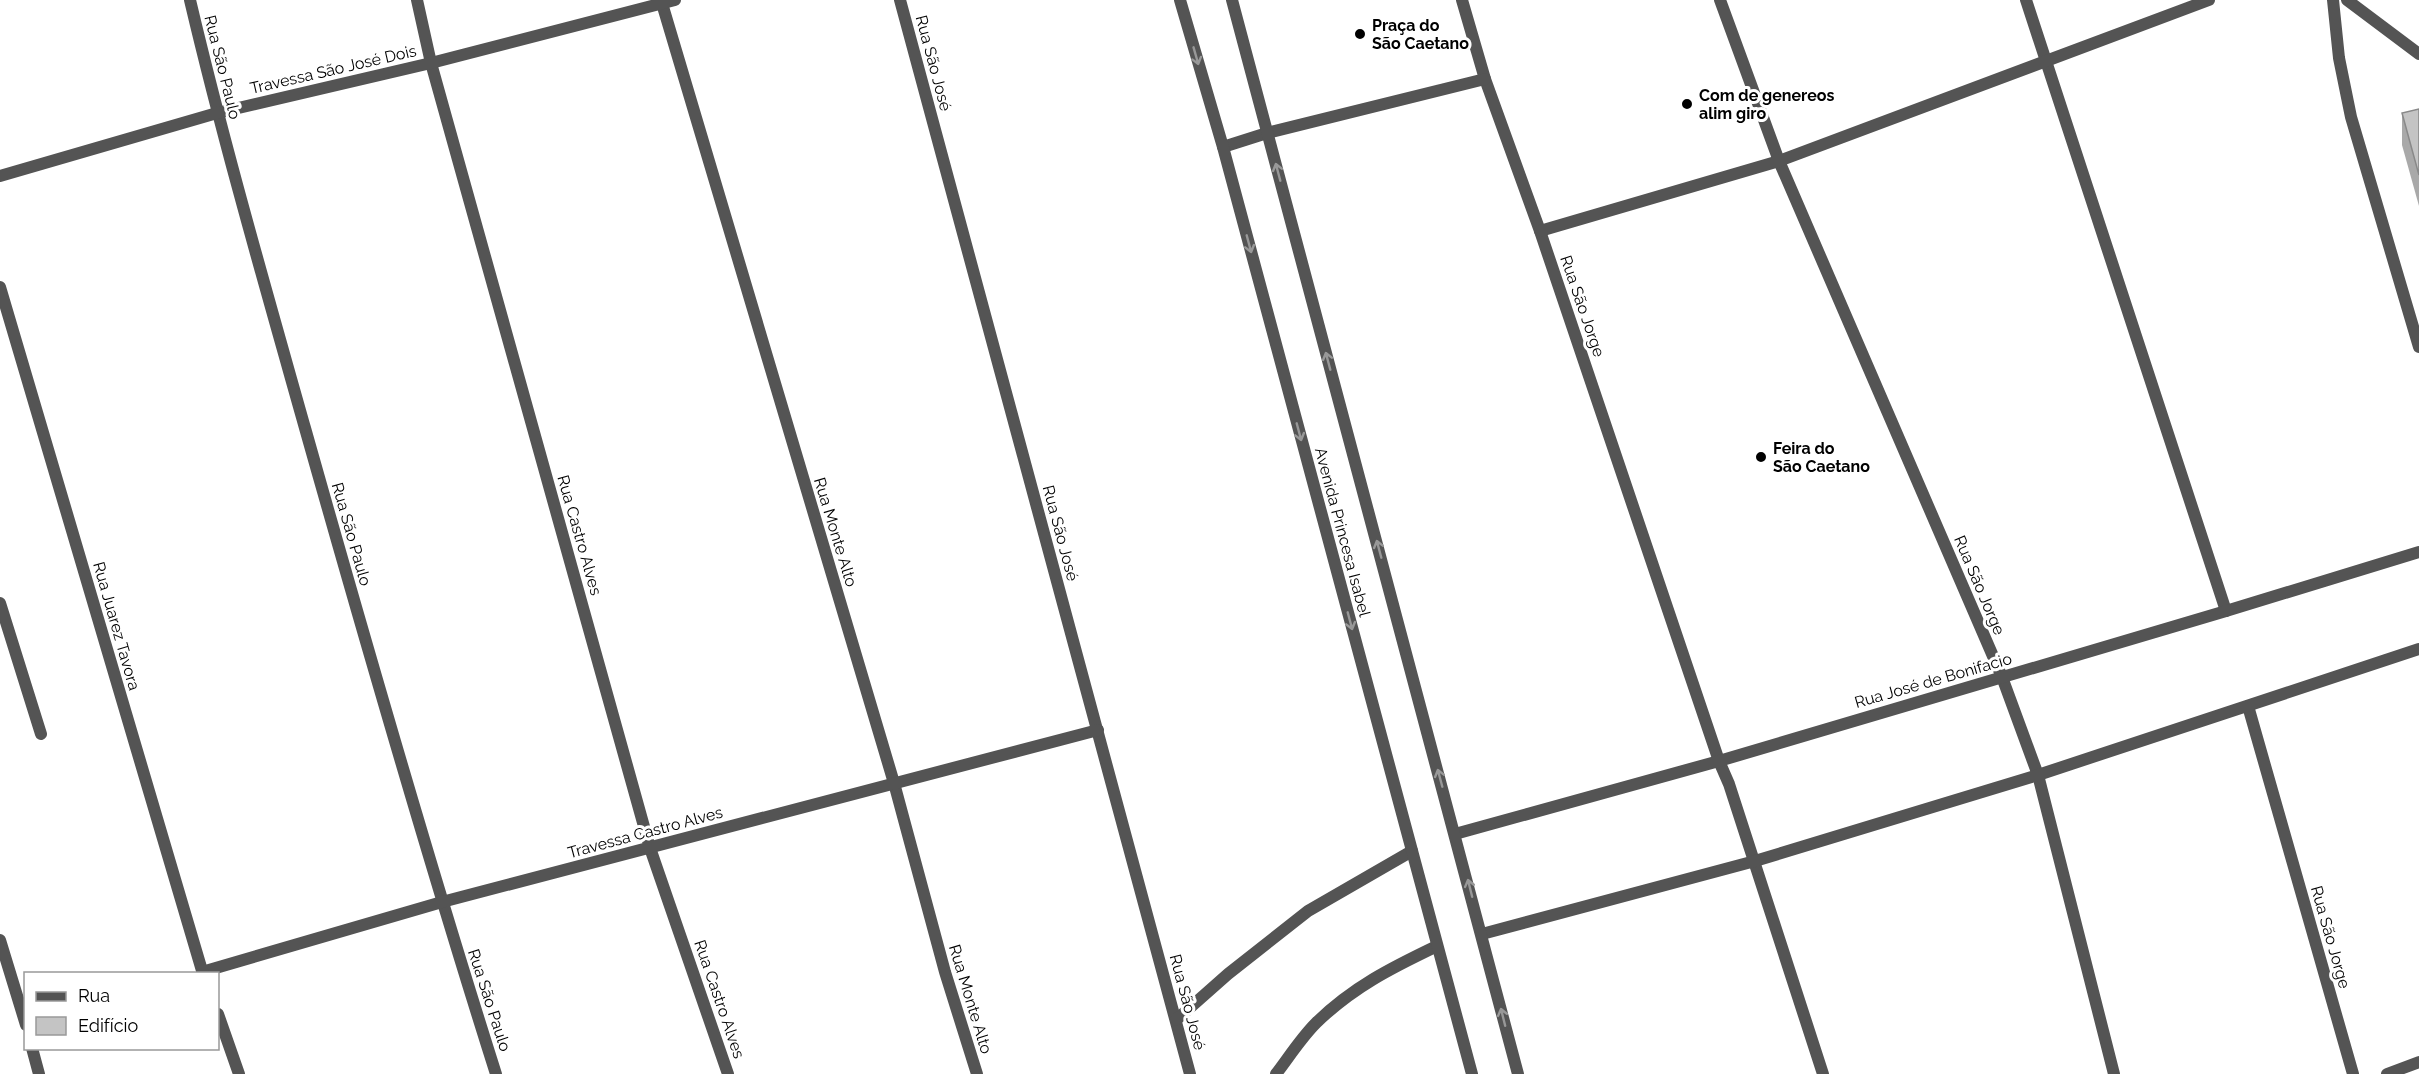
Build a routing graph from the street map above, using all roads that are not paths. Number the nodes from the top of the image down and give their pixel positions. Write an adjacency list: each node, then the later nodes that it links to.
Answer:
1 (190, 0): 18 (street, Rua São Paulo)
2 (417, 0): 16 (street, Rua Castro Alves)
3 (675, 0): 13 (street, Travessa São José Dois)
4 (900, 0): 32 (street, Rua São José)
5 (1180, 0): 20 (street, Avenida Princesa Isabel, one-way to 20)
6 (1232, 0): 19 (street, Avenida Princesa Isabel)
7 (1462, 0): 17 (street, Rua São Jorge)
8 (1720, 0): 21 (street, Rua São Jorge)
9 (2026, 0): 15 (street)
10 (2209, 0): 15 (street)
11 (2333, 0): 25 (street)
12 (2347, 0): 14 (street)
13 (662, 2): 16 (street, Travessa São José Dois); 36 (street, Rua Monte Alto)
14 (2419, 54)
15 (2046, 61): 21 (street); 28 (street)
16 (431, 63): 18 (street, Travessa São José Dois); 38 (street, Rua Castro Alves)
17 (1485, 80): 19 (street); 23 (street, Rua São Jorge)
18 (217, 113): 22 (street, Travessa São José Dois); 41 (street, Rua São Paulo)
19 (1268, 133): 20 (street); 37 (street, Avenida Princesa Isabel, one-way to 19)
20 (1223, 147): 39 (street, Avenida Princesa Isabel, one-way to 39)
21 (1779, 161): 23 (street); 30 (street, Rua São Jorge)
22 (0, 176)
23 (1540, 231): 34 (street, Rua São Jorge)
24 (0, 287): 45 (street, Rua Juarez Tavora)
25 (2419, 347)
26 (2419, 552): 28 (street, Rua José de Bonifacio)
27 (0, 603): 33 (street)
28 (2226, 611): 30 (street, Rua José de Bonifacio)
29 (2419, 649): 31 (street)
30 (2002, 677): 34 (street, Rua José de Bonifacio); 35 (street, Rua São Jorge)
31 (2248, 706): 35 (street); 63 (street, Rua São Jorge)
32 (1098, 730): 36 (street, Travessa Castro Alves); 49 (street, Rua São José)
33 (41, 734)
34 (1719, 761): 37 (street, Rua José de Bonifacio); 40 (street, Rua São Jorge)
35 (2038, 775): 40 (street); 62 (street, Rua São Jorge)
36 (894, 783): 38 (street, Travessa Castro Alves); 56 (street, Rua Monte Alto)
37 (1455, 834): 42 (street, Avenida Princesa Isabel, one-way to 37)
38 (650, 848): 41 (street, Travessa Castro Alves); 55 (street, Rua Castro Alves)
39 (1412, 851): 44 (street, Avenida Princesa Isabel); 49 (street)
40 (1755, 861): 42 (street); 61 (street, Rua São Jorge)
41 (442, 902): 46 (street, Travessa Castro Alves); 54 (street, Rua São Paulo)
42 (1482, 934): 60 (street, Avenida Princesa Isabel, one-way to 42)
43 (0, 940): 47 (street)
44 (1437, 946): 58 (street); 59 (street, Avenida Princesa Isabel)
45 (202, 972)
46 (205, 972)
47 (24, 1017)
48 (219, 1017): 53 (street)
49 (1176, 1020): 57 (street, Rua São José)
50 (33, 1050): 52 (street)
51 (2419, 1062): 64 (street)
52 (39, 1074)
53 (239, 1074)
54 (496, 1074)
55 (728, 1074)
56 (976, 1074)
57 (1190, 1074)
58 (1276, 1074)
59 (1472, 1074)
60 (1518, 1074)
61 (1823, 1074)
62 (2114, 1074)
63 (2352, 1074)
64 (2387, 1074)

